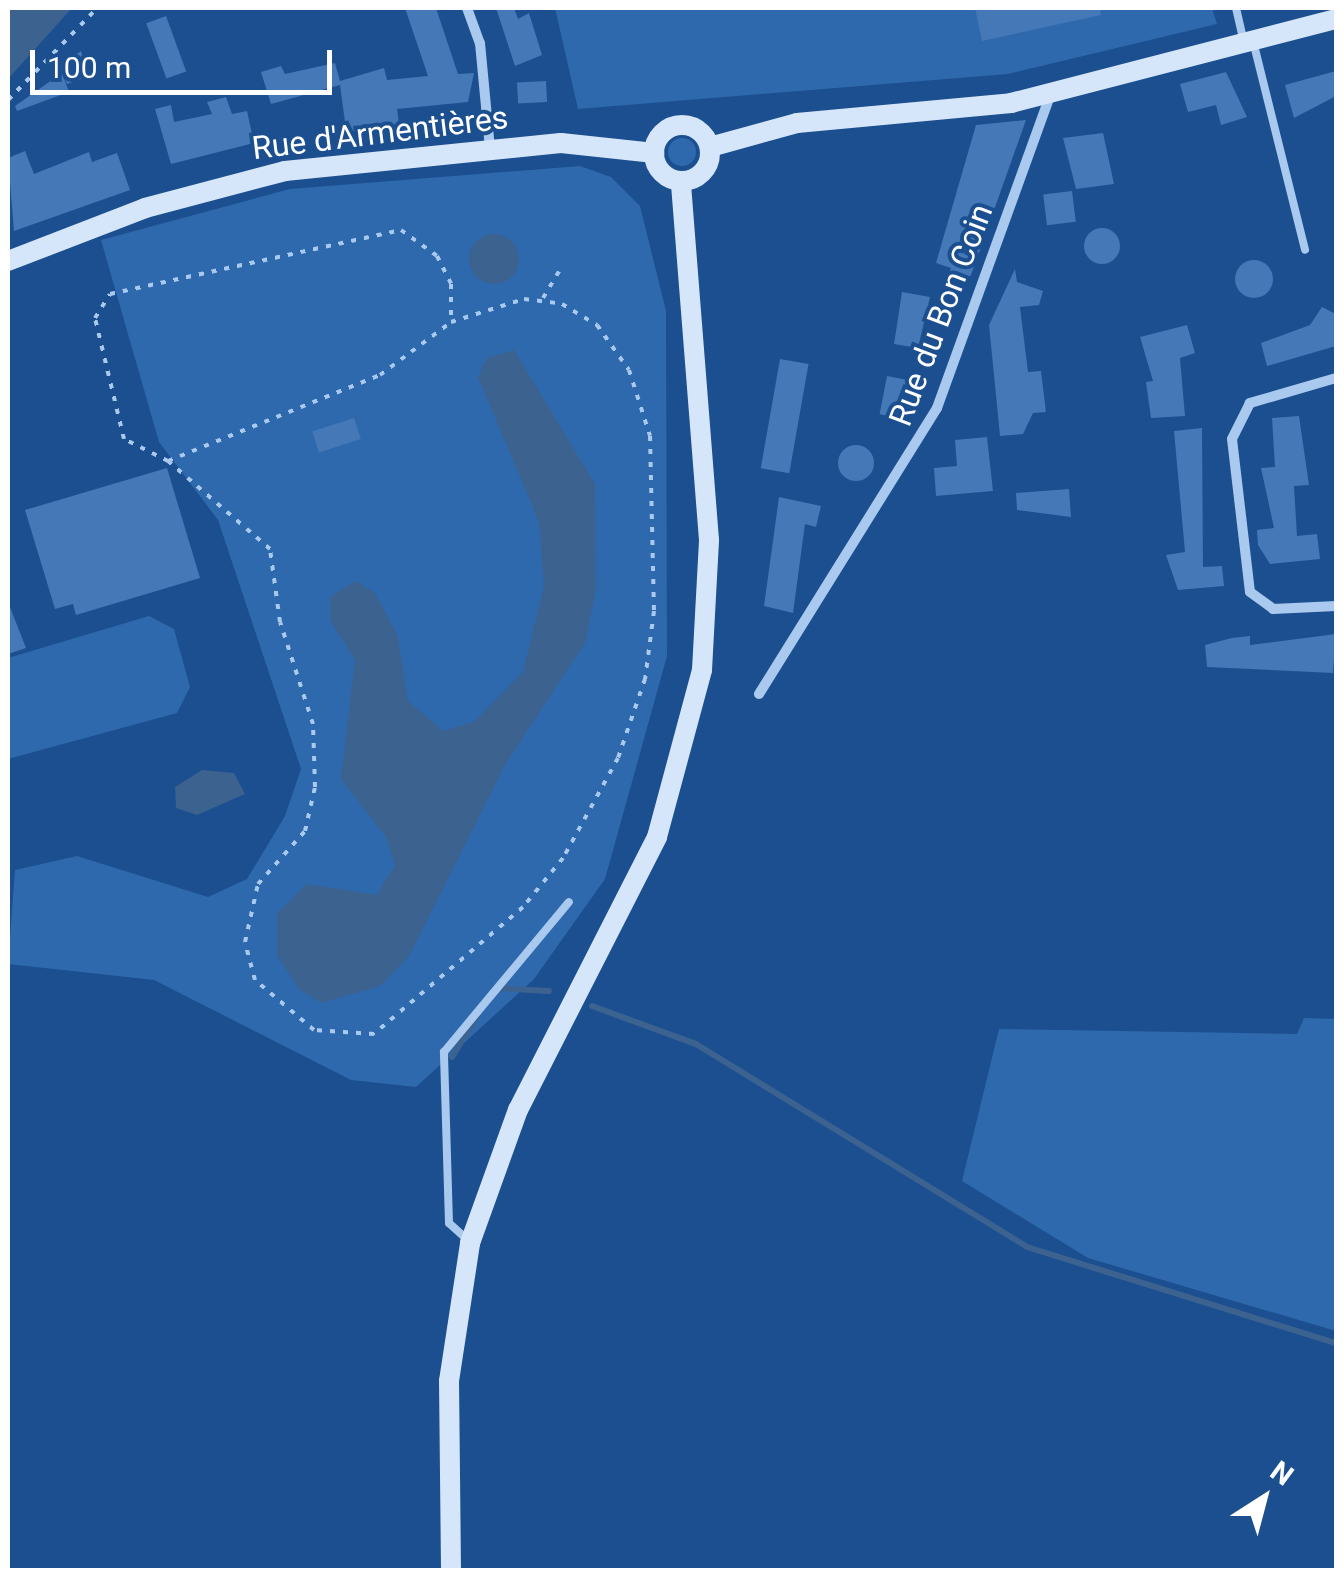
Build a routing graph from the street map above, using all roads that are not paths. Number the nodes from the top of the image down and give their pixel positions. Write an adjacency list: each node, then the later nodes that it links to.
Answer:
1 (467, 8): 7 (street)
2 (1236, 8): 4 (lane)
3 (1336, 19): 4 (main road)
4 (1249, 42): 5 (main road); 10 (lane)
5 (1051, 93): 6 (main road); 14 (street, Rue du Bon Coin)
6 (710, 147): 8 (main road); 9 (main road)
7 (490, 149): 8 (main road, Rue d'Armentières); 11 (main road, Rue d'Armentières)
8 (654, 154): 9 (main road)
9 (681, 182): 16 (main road)
10 (1305, 250)
11 (8, 261)
12 (1336, 378): 13 (street)
13 (1336, 606)
14 (759, 694)
15 (569, 902): 16 (lane)
16 (470, 1243): 17 (main road)
17 (450, 1570)

